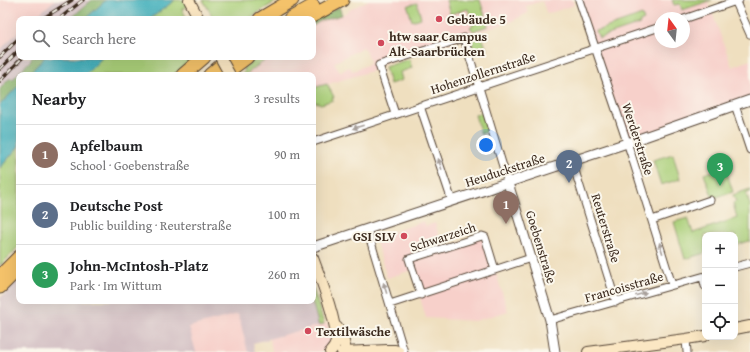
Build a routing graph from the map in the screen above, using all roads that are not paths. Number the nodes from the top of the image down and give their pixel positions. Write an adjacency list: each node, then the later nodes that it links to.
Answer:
1 (189, 0): 7 (main road)
2 (292, 0): 8 (highway)
3 (325, 0): 9 (highway)
4 (342, 0): 10 (highway)
5 (579, 0): 14 (street, Werderstraße)
6 (737, 0): 11 (street); 13 (street)
7 (197, 16)
8 (265, 16)
9 (296, 16)
10 (312, 16)
11 (690, 17)
12 (654, 29): 14 (street, Hohenzollernstraße)
13 (750, 34)
14 (596, 48): 23 (street, Hohenzollernstraße); 29 (street, Werderstraße)
15 (200, 60): 19 (highway)
16 (222, 60): 22 (main road, bridge)
17 (228, 60): 20 (highway)
18 (243, 60): 21 (highway)
19 (186, 72)
20 (214, 72)
21 (227, 72)
22 (228, 72)
23 (479, 86): 26 (street, Hohenzollernstraße); 27 (street, Goebenstraße); 32 (street, Goebenstraße)
24 (750, 100): 25 (street, Heuduckstraße)
25 (735, 105): 29 (street, Heuduckstraße); 30 (street)
26 (420, 106): 27 (street, Hohenzollernstraße); 34 (street, one-way to 26)
27 (395, 114): 28 (street, Hohenzollernstraße, one-way to 28)
28 (316, 141)
29 (627, 143): 31 (street, Heuduckstraße); 35 (street, Werderstraße)
30 (750, 150)
31 (572, 162): 32 (street, Heuduckstraße); 50 (street, Reuterstraße)
32 (508, 183): 34 (street, Heuduckstraße); 38 (street, Goebenstraße)
33 (710, 200): 35 (street)
34 (452, 201): 36 (street, Heuduckstraße)
35 (652, 220): 48 (street, Werderstraße, one-way to 35)
36 (367, 229): 37 (street, Heuduckstraße); 51 (street, one-way to 36)
37 (316, 246)
38 (531, 258): 44 (street); 52 (street, Goebenstraße)
39 (16, 261): 47 (highway)
40 (750, 263): 41 (street)
41 (738, 266)
42 (316, 267): 53 (main road)
43 (16, 270): 47 (highway)
44 (495, 270): 49 (street); 49 (street, Schwarzeich)
45 (16, 274): 47 (highway)
46 (702, 277): 48 (street, Francoisstraße)
47 (0, 283)
48 (672, 285): 50 (street, Francoisstraße, one-way to 48)
49 (420, 294): 51 (street)
50 (616, 302): 52 (street, Francoisstraße)
51 (390, 304): 62 (street)
52 (550, 320): 63 (street, Goebenstraße)
53 (335, 324): 58 (main road); 59 (main road); 60 (main road)
54 (750, 326): 55 (main road)
55 (738, 328)
56 (702, 337): 57 (main road)
57 (686, 340): 64 (main road); 65 (street)
58 (330, 352)
59 (341, 352): 60 (main road)
60 (345, 352): 61 (main road)
61 (399, 352)
62 (404, 352)
63 (555, 352)
64 (588, 352)
65 (687, 352)

